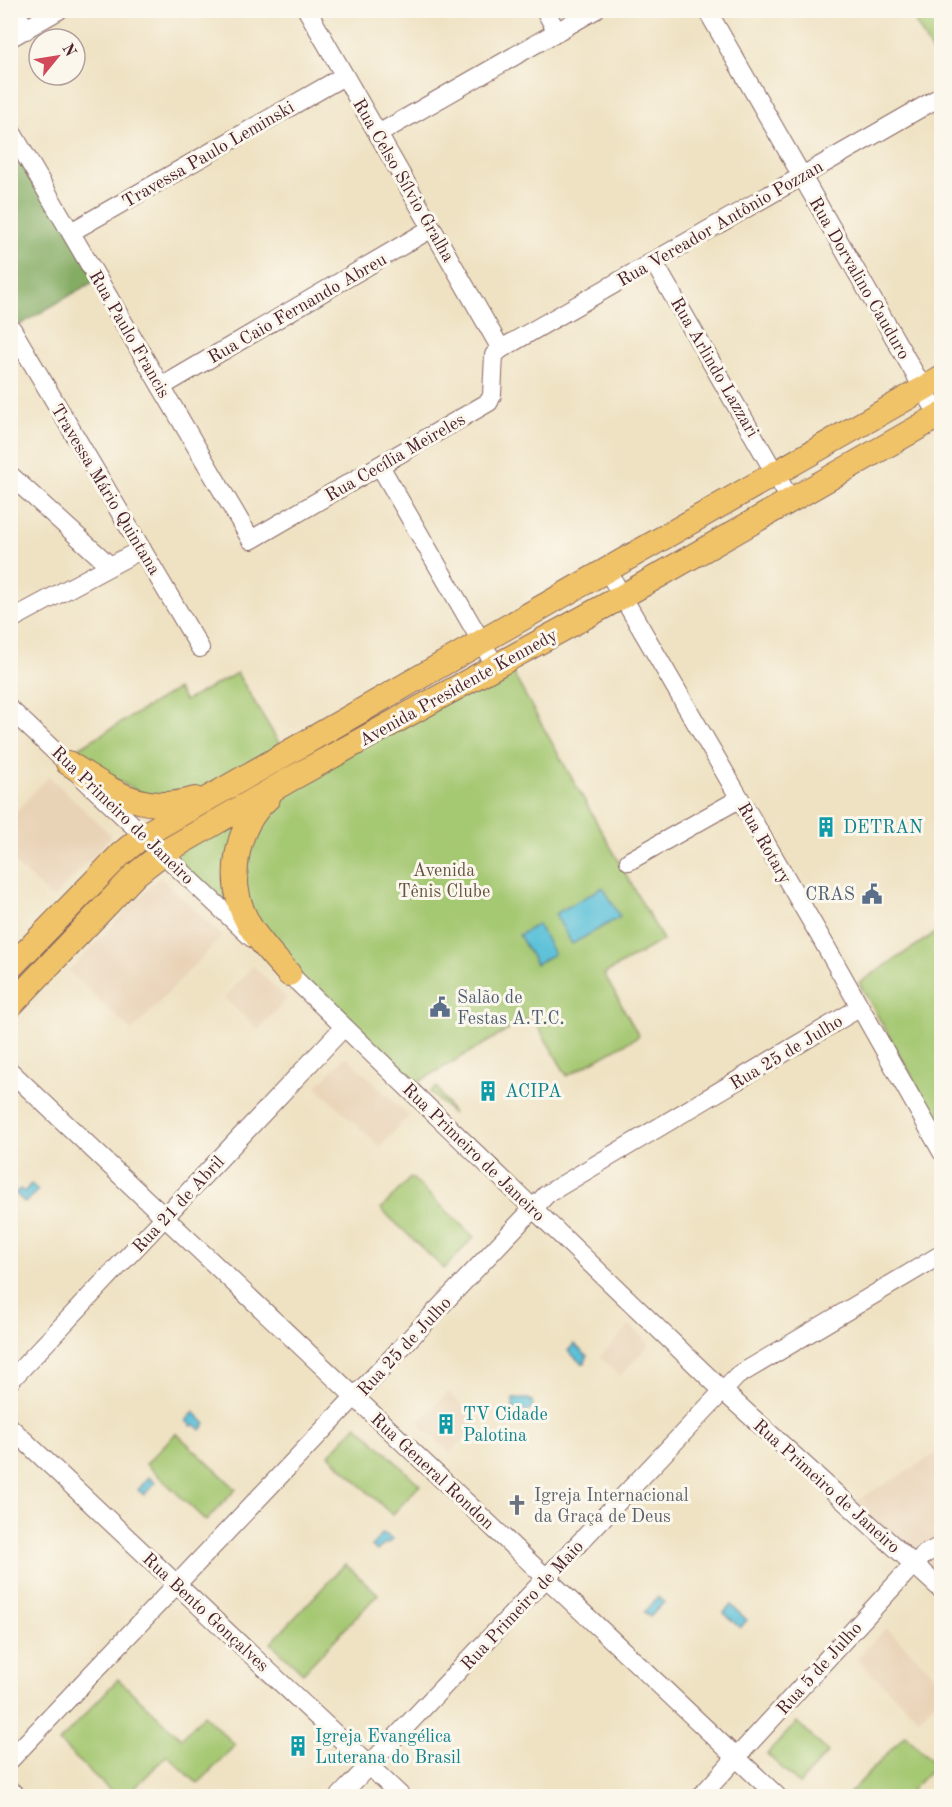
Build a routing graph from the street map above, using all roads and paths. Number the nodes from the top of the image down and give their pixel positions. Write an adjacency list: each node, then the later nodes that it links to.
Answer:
1 (15, 10): 8 (street)
2 (59, 10): 8 (street)
3 (307, 10): 9 (street, Rua Celso Sílvio Gralha)
4 (545, 10): 7 (street)
5 (595, 10): 7 (street)
6 (707, 10): 13 (street, Rua Dorvalino Cauduro)
7 (557, 32): 12 (street)
8 (18, 34)
9 (344, 76): 12 (street, Rua Celso Sílvio Gralha); 15 (street, Travessa Paulo Leminski)
10 (938, 98): 13 (street, Rua Vereador Antônio Pozzan)
11 (10, 129): 15 (street, Rua Paulo Francis)
12 (378, 134): 14 (street, Rua Celso Sílvio Gralha)
13 (802, 176): 16 (street, Rua Vereador Antônio Pozzan); 19 (street, Rua Dorvalino Cauduro)
14 (432, 228): 18 (street, Rua Celso Sílvio Gralha); 20 (street, Rua Caio Fernando Abreu)
15 (71, 232): 20 (street, Rua Paulo Francis)
16 (653, 261): 18 (street, Rua Vereador Antônio Pozzan); 23 (street, Rua Arlindo Lazzari)
17 (11, 329): 27 (street, Travessa Mário Quintana)
18 (501, 349): 22 (street, Rua Cecília Meireles)
19 (932, 384): 21 (street, Rua Dorvalino Cauduro); 23 (main road, Avenida Presidente Kennedy)
20 (161, 387): 26 (street, Rua Paulo Francis)
21 (940, 415): 25 (main road, Avenida Presidente Kennedy)
22 (380, 466): 26 (street, Rua Cecília Meireles); 32 (street)
23 (776, 474): 25 (street, Rua Arlindo Lazzari); 29 (main road, Avenida Presidente Kennedy)
24 (10, 475): 28 (street)
25 (791, 501): 30 (main road, Avenida Presidente Kennedy)
26 (251, 540)
27 (142, 549): 28 (street); 33 (street, Travessa Mário Quintana)
28 (110, 566): 31 (street)
29 (607, 570): 30 (street, Rua Rotary); 32 (main road, Avenida Presidente Kennedy)
30 (623, 597): 34 (main road, Avenida Presidente Kennedy); 39 (street, Rua Rotary)
31 (10, 620)
32 (482, 642): 34 (street); 37 (main road, Avenida Presidente Kennedy)
33 (200, 648)
34 (496, 667): 38 (main road, Avenida Presidente Kennedy)
35 (10, 709): 36 (street, Rua Primeiro de Janeiro)
36 (68, 763): 37 (main road); 40 (street, Rua Primeiro de Janeiro)
37 (263, 768): 40 (main road, Avenida Presidente Kennedy)
38 (289, 780): 41 (main road, Avenida Presidente Kennedy); 44 (main road)
39 (739, 799): 42 (street); 46 (street, Rua Rotary)
40 (144, 835): 41 (street, Rua Primeiro de Janeiro); 43 (main road, Avenida Presidente Kennedy)
41 (164, 854): 44 (street, Rua Primeiro de Janeiro); 45 (main road, Avenida Presidente Kennedy)
42 (629, 861)
43 (10, 968)
44 (289, 974): 47 (street, Rua Primeiro de Janeiro)
45 (10, 1006)
46 (859, 1008): 49 (street, Rua Rotary); 50 (street, Rua 25 de Julho)
47 (345, 1027): 50 (street, Rua Primeiro de Janeiro); 51 (street, Rua 21 de Abril)
48 (10, 1071): 51 (street, Rua General Rondon)
49 (942, 1152)
50 (533, 1209): 54 (street, Rua Primeiro de Janeiro); 55 (street, Rua 25 de Julho)
51 (165, 1217): 53 (street, Rua 21 de Abril); 55 (street, Rua General Rondon)
52 (942, 1254): 54 (street, Rua Primeiro de Maio)
53 (10, 1381)
54 (723, 1391): 58 (street, Rua Primeiro de Janeiro); 59 (street, Rua Primeiro de Maio)
55 (355, 1397): 59 (street, Rua General Rondon); 60 (street, Rua 25 de Julho)
56 (10, 1427): 60 (street, Rua Bento Gonçalves)
57 (942, 1545): 58 (street, Rua 5 de Julho)
58 (914, 1564): 61 (street, Rua Primeiro de Janeiro); 62 (street, Rua 5 de Julho)
59 (547, 1578): 62 (street, Rua General Rondon); 64 (street, Rua Primeiro de Maio)
60 (177, 1585): 63 (street, Rua 25 de Julho); 64 (street, Rua Bento Gonçalves)
61 (942, 1590)
62 (737, 1758): 69 (street, Rua 5 de Julho); 70 (street, Rua General Rondon)
63 (10, 1760)
64 (369, 1766): 67 (street, Rua Primeiro de Maio); 68 (street, Rua Bento Gonçalves)
65 (10, 1790): 66 (street)
66 (17, 1797)
67 (340, 1797)
68 (401, 1797)
69 (701, 1797)
70 (777, 1797)

